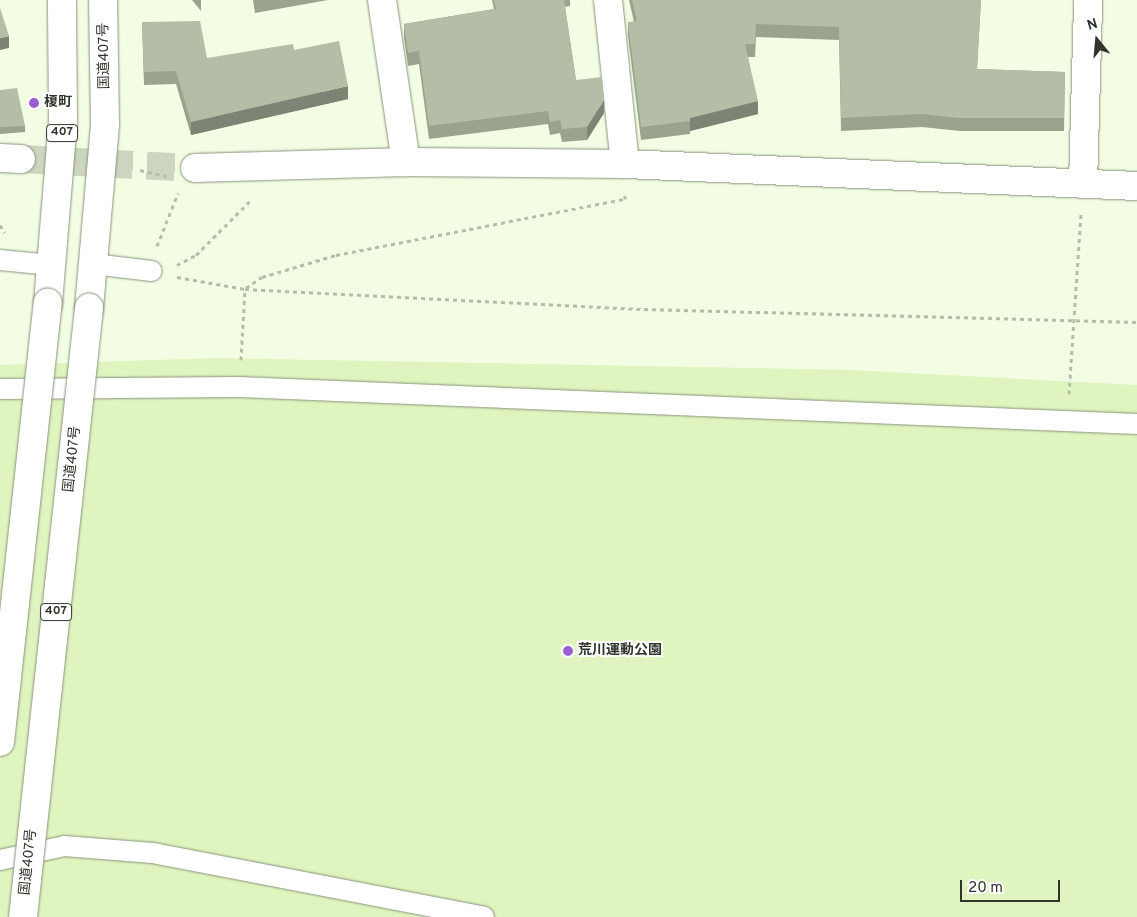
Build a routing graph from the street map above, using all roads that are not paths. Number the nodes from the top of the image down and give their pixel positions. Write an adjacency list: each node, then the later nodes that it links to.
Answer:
1 (62, 0): 13 (main road, 407)
2 (103, 0): 12 (main road, 国道407号 / 407)
3 (382, 0): 6 (main road)
4 (608, 0): 7 (main road)
5 (1088, 0): 10 (main road)
6 (406, 162): 7 (main road); 8 (main road)
7 (624, 164): 10 (main road)
8 (183, 177)
9 (1137, 186): 10 (main road)
10 (1083, 193)
11 (0, 260): 13 (lane)
12 (93, 264): 14 (lane); 19 (main road, 国道407号 / 407, bridge)
13 (51, 265): 17 (main road, 407, bridge)
14 (152, 271)
15 (0, 388): 16 (lane)
16 (1137, 424)
17 (0, 742)
18 (0, 860): 20 (lane)
19 (23, 917)
20 (484, 917)

